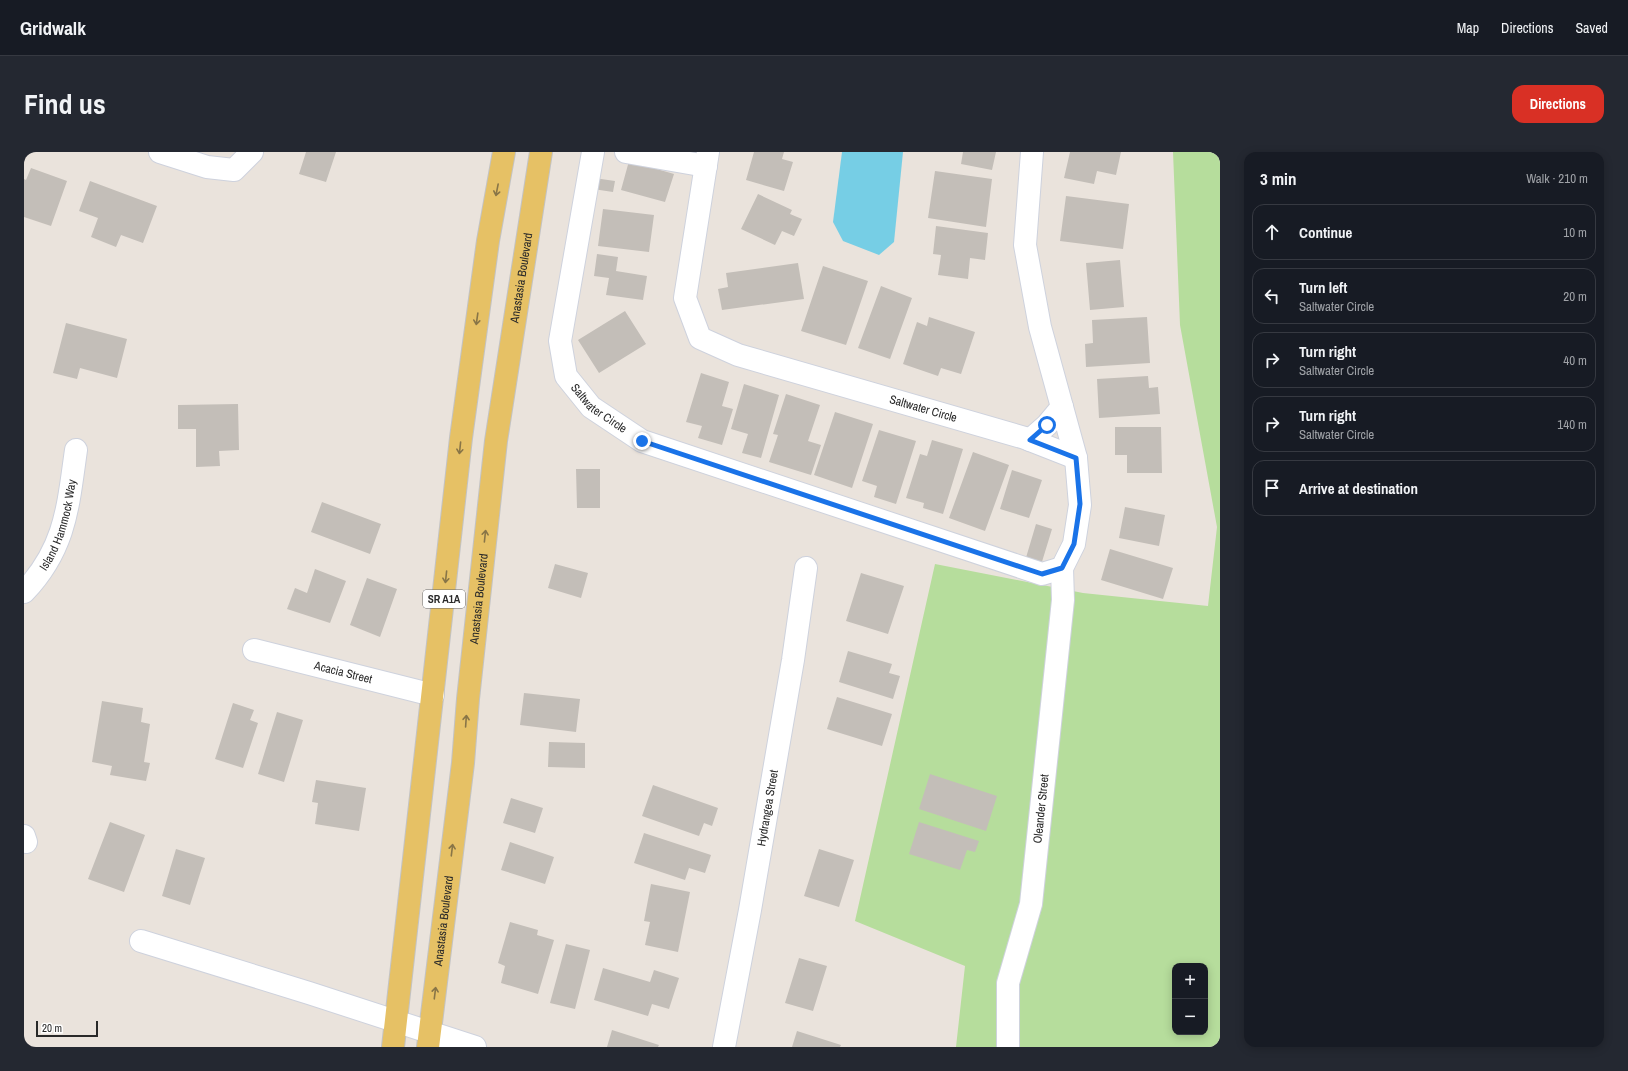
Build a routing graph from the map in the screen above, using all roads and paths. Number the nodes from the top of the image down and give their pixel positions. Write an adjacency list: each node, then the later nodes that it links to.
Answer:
1 (160, 152): 2 (street)
2 (252, 152)
3 (504, 152): 17 (main road, SR A1A, one-way to 17)
4 (541, 152): 20 (main road, Anastasia Boulevard / SR A1A, one-way to 4)
5 (593, 152): 14 (street, Saltwater Circle)
6 (626, 152): 8 (street)
7 (1032, 152): 9 (street)
8 (707, 159): 10 (street, Saltwater Circle)
9 (1062, 407): 10 (street); 12 (street)
10 (1030, 440): 12 (street, Saltwater Circle)
11 (76, 450): 15 (street, Island Hammock Way)
12 (1076, 458): 14 (street)
13 (806, 568): 23 (street, Hydrangea Street)
14 (1062, 568): 24 (street, Oleander Street)
15 (24, 592)
16 (254, 650): 17 (street, Acacia Street)
17 (433, 695): 19 (main road, SR A1A)
18 (141, 941): 19 (street)
19 (396, 1021): 20 (street); 21 (main road, SR A1A)
20 (429, 1039): 22 (street)
21 (393, 1047)
22 (475, 1047)
23 (724, 1047)
24 (1008, 1047)

